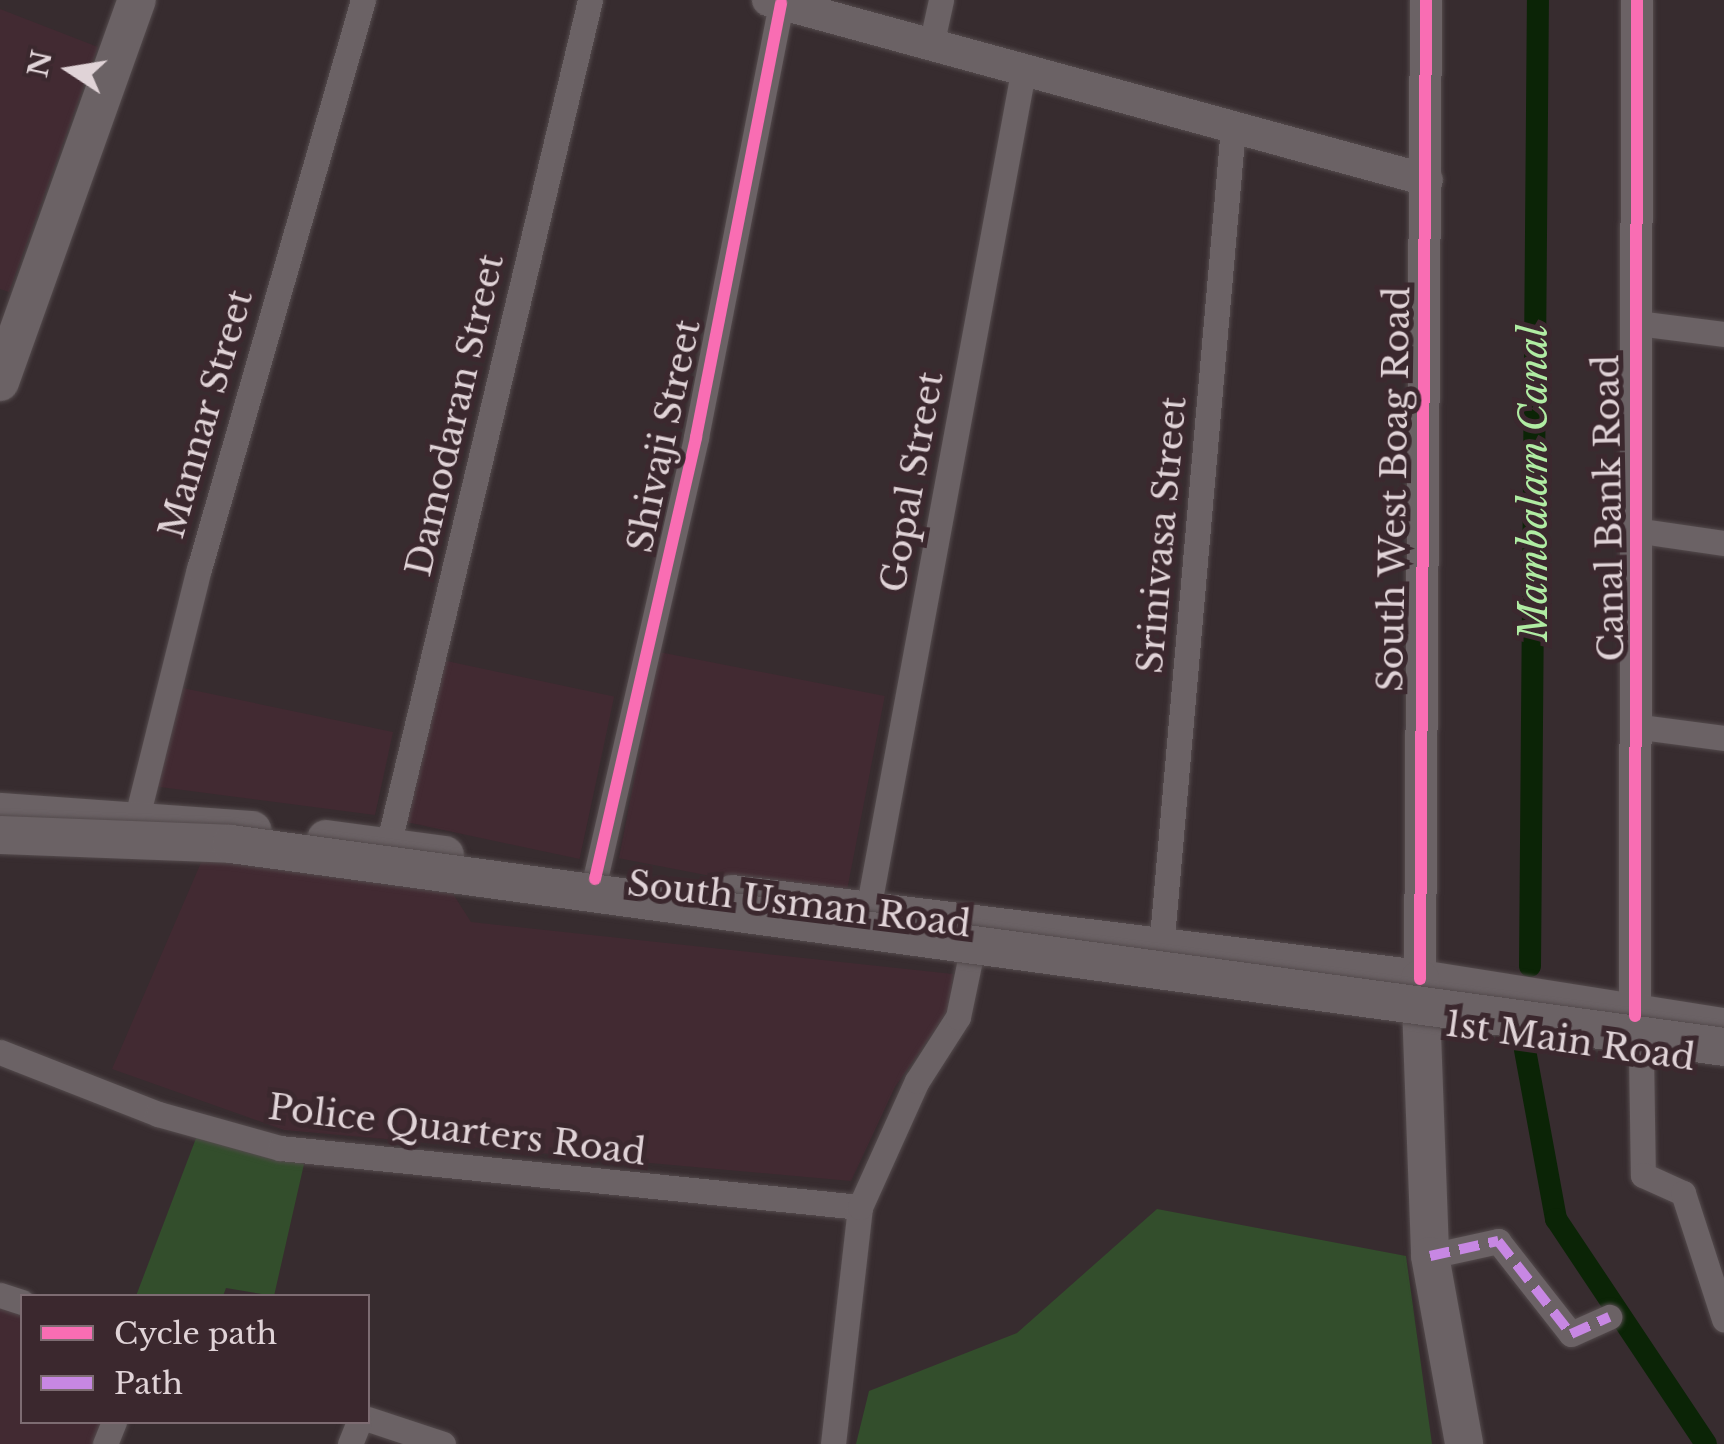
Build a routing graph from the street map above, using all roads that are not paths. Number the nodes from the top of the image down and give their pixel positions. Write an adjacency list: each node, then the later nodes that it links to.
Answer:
1 (137, 0): 14 (main road)
2 (363, 0): 21 (street, Mannar Street)
3 (590, 0): 22 (street, Damodaran Street)
4 (941, 0): 8 (street)
5 (1426, 0): 11 (street, South West Boag Road)
6 (1637, 0): 12 (street, Canal Bank Road)
7 (774, 2): 8 (street); 24 (street, Shivaji Street)
8 (932, 42): 9 (street)
9 (1024, 68): 10 (street); 25 (street, Gopal Street)
10 (1234, 128): 11 (street); 26 (street, Srinivasa Street)
11 (1427, 180): 28 (street, South West Boag Road)
12 (1637, 323): 13 (street); 15 (street, Canal Bank Road)
13 (1724, 334)
14 (0, 382)
15 (1640, 531): 16 (street); 17 (street, Canal Bank Road)
16 (1724, 543)
17 (1641, 727): 18 (street); 29 (street, Canal Bank Road)
18 (1724, 738)
19 (0, 812): 21 (main road, South Usman Road)
20 (0, 835): 32 (main road, bridge)
21 (133, 835): 22 (main road, South Usman Road); 23 (main road, South Usman Road); 27 (main road, South Usman Road)
22 (388, 846): 24 (main road, South Usman Road)
23 (0, 852)
24 (595, 879): 25 (main road, South Usman Road)
25 (868, 910): 26 (main road, South Usman Road)
26 (1160, 949): 28 (main road, South Usman Road)
27 (971, 955): 30 (main road, South Usman Road); 36 (street)
28 (1420, 979): 29 (main road, South Usman Road); 30 (main road)
29 (1634, 1016): 31 (main road, South Usman Road)
30 (1416, 1019): 34 (main road, 1st Main Road); 37 (main road)
31 (1724, 1027)
32 (1724, 1046)
33 (0, 1052): 36 (street, Police Quarters Road)
34 (1641, 1054): 35 (main road, 1st Main Road); 39 (street)
35 (1724, 1063)
36 (860, 1207): 42 (street)
37 (1430, 1256): 38 (street); 43 (main road)
38 (1609, 1317)
39 (1724, 1318)
40 (370, 1420): 41 (street)
41 (443, 1444)
42 (833, 1444)
43 (1464, 1444)

